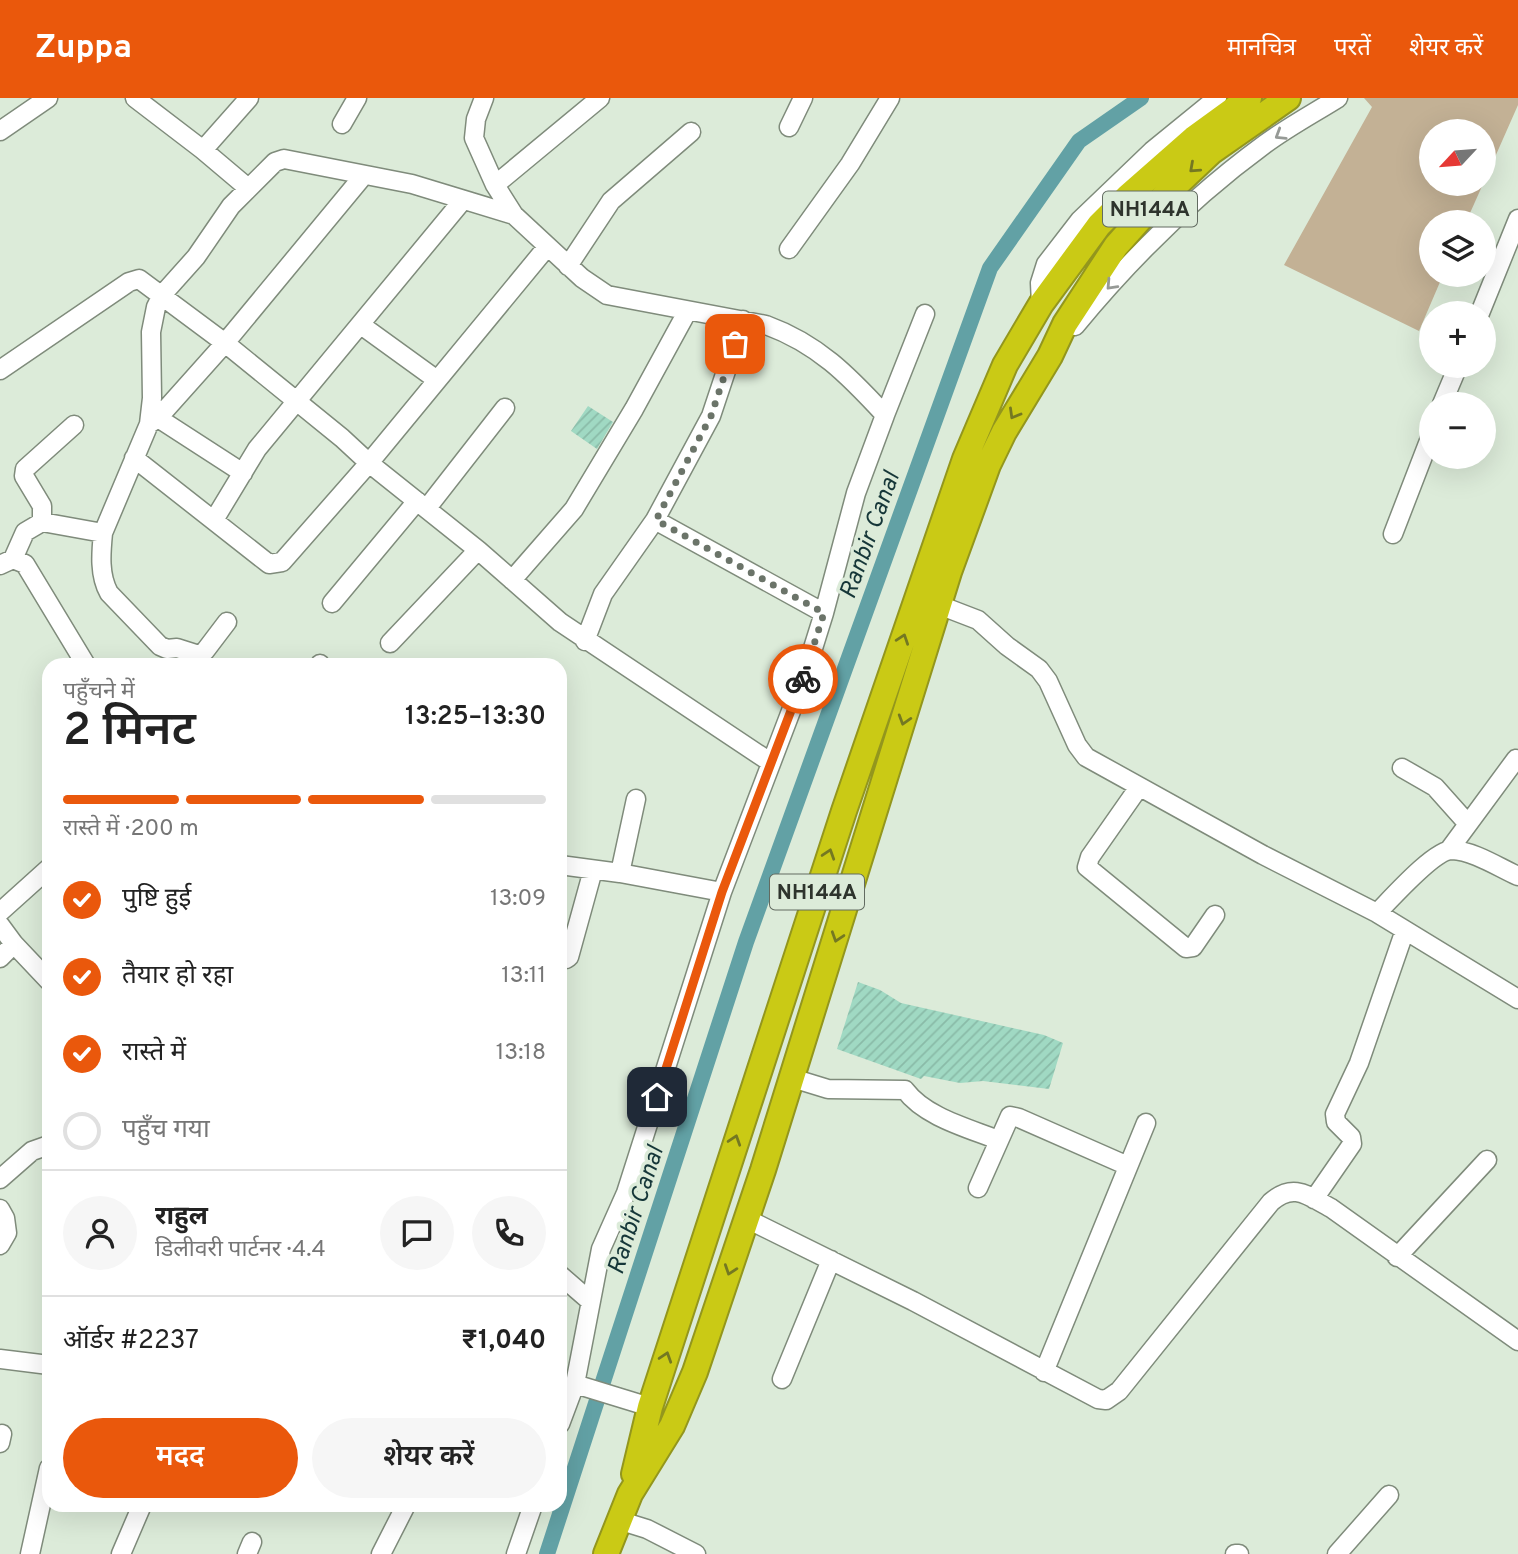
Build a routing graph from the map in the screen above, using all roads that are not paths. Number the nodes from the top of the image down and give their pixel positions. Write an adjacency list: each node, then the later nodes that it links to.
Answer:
1 (48, 98): 15 (street)
2 (135, 98): 17 (street)
3 (249, 98): 17 (street)
4 (357, 98): 13 (street)
5 (484, 98): 19 (street)
6 (600, 98): 19 (street)
7 (803, 98): 14 (street)
8 (890, 98): 25 (street)
9 (1217, 98): 29 (street)
10 (1249, 98): 29 (highway, NH144A)
11 (1288, 98): 35 (highway, NH144A, one-way to 35)
12 (1338, 98): 35 (street, one-way to 35)
13 (342, 124)
14 (789, 127)
15 (0, 131)
16 (691, 132): 26 (street)
17 (203, 150): 20 (street)
18 (364, 175): 20 (street); 21 (street); 34 (street)
19 (495, 184): 22 (street)
20 (247, 188): 27 (street)
21 (463, 200): 22 (street); 33 (street)
22 (513, 215): 24 (street)
23 (1518, 219): 28 (street)
24 (547, 247): 26 (street); 37 (street)
25 (789, 249)
26 (568, 266): 30 (street)
27 (162, 296): 34 (street); 36 (street); 41 (street)
28 (1485, 301)
29 (1041, 304): 110 (highway, NH144A, one-way to 29)
30 (687, 312): 32 (street); 55 (street)
31 (925, 314): 40 (street)
32 (743, 320): 40 (street); 49 (street)
33 (361, 325): 37 (street); 38 (street)
34 (225, 343): 38 (street); 41 (street)
35 (1050, 356): 57 (highway, one-way to 57)
36 (0, 370)
37 (437, 380): 44 (street)
38 (297, 403): 44 (street); 46 (street)
39 (505, 408): 47 (street)
40 (885, 415): 58 (street)
41 (154, 421): 43 (street); 46 (street)
42 (74, 425): 50 (street)
43 (134, 458): 48 (street); 51 (street)
44 (369, 463): 47 (street); 48 (street)
45 (1419, 466): 52 (street)
46 (243, 472): 48 (street)
47 (422, 504): 53 (street); 56 (street)
48 (214, 520)
49 (656, 520): 58 (street); 60 (street)
50 (42, 522): 51 (street); 54 (street)
51 (103, 533): 62 (street)
52 (1392, 534)
53 (478, 550): 55 (street); 61 (street)
54 (7, 562): 63 (street)
55 (512, 580): 60 (street)
56 (332, 603)
57 (939, 605): 68 (street); 88 (highway, one-way to 88)
58 (824, 613): 66 (street)
59 (228, 622): 62 (street)
60 (585, 640): 66 (street)
61 (390, 643)
62 (167, 649): 64 (street)
63 (82, 658)
64 (161, 658)
65 (1517, 759): 70 (street)
66 (770, 762): 77 (street)
67 (1402, 768): 70 (street)
68 (1139, 787): 79 (street); 80 (street)
69 (636, 799): 74 (street)
70 (1468, 824): 71 (street)
71 (1449, 850): 76 (street); 79 (street)
72 (567, 866): 73 (street)
73 (593, 870): 74 (street); 85 (street)
74 (620, 873): 77 (street)
75 (42, 874): 78 (street)
76 (1518, 876)
77 (722, 892): 103 (street)
78 (0, 912)
79 (1377, 913): 82 (street)
80 (1215, 915)
81 (0, 925): 83 (street)
82 (1405, 930): 87 (street); 96 (street)
83 (14, 944): 84 (street); 86 (street)
84 (0, 958)
85 (567, 958)
86 (42, 974)
87 (1518, 999)
88 (792, 1077): 90 (street); 98 (highway)
89 (1146, 1123): 93 (street)
90 (998, 1140): 93 (street); 95 (street)
91 (42, 1147): 94 (street)
92 (1487, 1160): 100 (street)
93 (1128, 1166): 107 (street)
94 (0, 1179)
95 (978, 1188)
96 (1314, 1199): 100 (street); 107 (street)
97 (0, 1209): 99 (street)
98 (747, 1219): 101 (street); 112 (highway, one-way to 112)
99 (0, 1245)
100 (1397, 1257): 104 (street)
101 (831, 1261): 107 (street); 108 (street)
102 (567, 1281): 103 (street)
103 (590, 1301): 109 (street)
104 (1518, 1341)
105 (0, 1359): 106 (street)
106 (42, 1364)
107 (1044, 1371)
108 (782, 1379)
109 (583, 1386): 110 (street); 111 (street)
110 (650, 1408): 112 (highway, NH144A)
111 (567, 1412)
112 (630, 1494): 118 (highway, NH144A)
113 (1389, 1496): 125 (street)
114 (42, 1500): 119 (street)
115 (139, 1512): 120 (street)
116 (402, 1512): 121 (street)
117 (531, 1512): 122 (street)
118 (618, 1520): 123 (highway, NH144A); 124 (street)
119 (30, 1554)
120 (121, 1554)
121 (381, 1554)
122 (516, 1554)
123 (606, 1554)
124 (696, 1554)
125 (1337, 1554)

